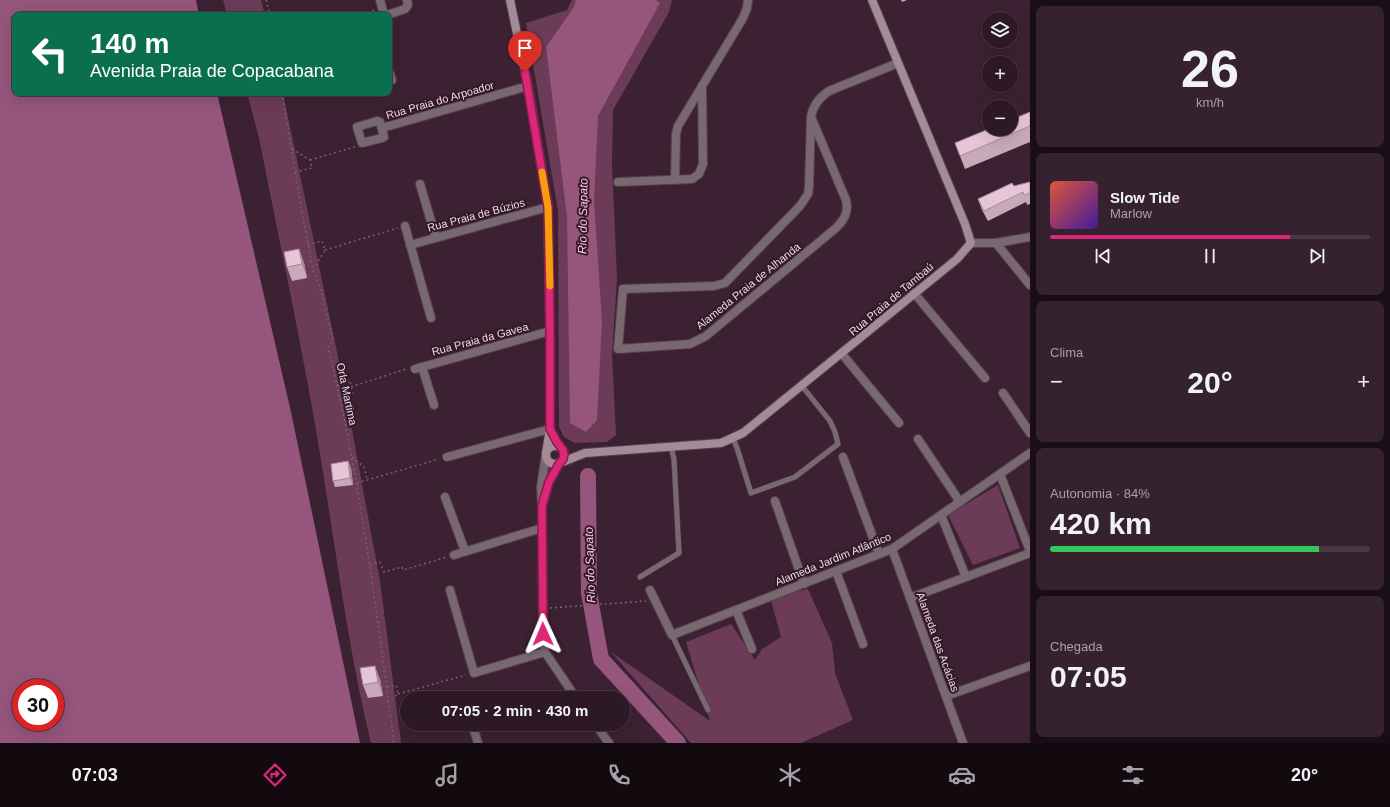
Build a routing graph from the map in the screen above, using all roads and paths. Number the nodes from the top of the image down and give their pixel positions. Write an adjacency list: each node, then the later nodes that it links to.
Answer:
1 (266, 0): 7 (path)
2 (408, 0): 6 (street)
3 (510, 0): 10 (street)
4 (748, 0): 11 (street)
5 (872, 0): 9 (street)
6 (384, 9): 8 (path)
7 (269, 12)
8 (371, 12)
9 (898, 63): 13 (street, Alameda Praia de Alhanda); 26 (street)
10 (528, 86): 14 (street, Rua Praia do Arpoador); 22 (street)
11 (702, 86): 19 (street); 19 (street)
12 (283, 96): 16 (path, Orla Martima)
13 (811, 117): 13 (street, Alameda Praia de Alhanda)
14 (382, 128): 15 (street, Rua Praia do Arpoador); 15 (street, Rua Praia do Arpoador)
15 (362, 143): 17 (path)
16 (292, 149): 17 (path); 18 (path, Orla Martima)
17 (310, 160): 18 (path)
18 (295, 172): 28 (path, Orla Martima)
19 (675, 180): 20 (street)
20 (618, 182)
21 (420, 184): 25 (street)
22 (548, 207): 25 (street, Rua Praia de Búzios); 35 (street)
23 (405, 226): 29 (street); 30 (path)
24 (1030, 237): 27 (street)
25 (436, 238): 29 (street, Rua Praia de Búzios)
26 (971, 243): 27 (street); 33 (street, Rua Praia de Tambaú)
27 (996, 243): 32 (street)
28 (308, 245): 30 (path); 31 (path, Orla Martima)
29 (410, 245): 34 (street)
30 (325, 250): 31 (path)
31 (313, 270): 39 (path, Orla Martima)
32 (1030, 285)
33 (914, 294): 36 (street, Rua Praia de Tambaú); 38 (street)
34 (431, 318)
35 (550, 331): 37 (street, Rua Praia da Gavea); 46 (street)
36 (842, 354): 40 (street, Rua Praia de Tambaú); 45 (street)
37 (418, 368): 41 (path); 44 (street)
38 (984, 378)
39 (338, 385): 41 (path); 43 (path, Orla Martima)
40 (802, 386): 48 (street, Rua Praia de Tambaú); 48 (lane)
41 (351, 387): 43 (path)
42 (1004, 393): 47 (street)
43 (340, 399): 55 (path, Orla Martima)
44 (434, 405)
45 (899, 423)
46 (550, 429): 51 (street); 54 (street); 56 (street)
47 (1030, 433)
48 (733, 438): 50 (street, Rua Praia de Tambaú)
49 (918, 439): 64 (street)
50 (671, 447): 52 (street, Rua Praia de Tambaú); 75 (lane)
51 (561, 448): 52 (street, Rua Praia de Tambaú); 54 (street); 58 (street)
52 (585, 453): 58 (street, Rua Praia de Tambaú)
53 (1030, 453): 59 (street, Alameda Jardim Atlântico)
54 (546, 454): 58 (street); 65 (street)
55 (352, 457): 60 (path); 61 (path, Orla Martima)
56 (447, 457): 60 (path)
57 (843, 457): 71 (street)
58 (559, 463): 65 (street)
59 (1000, 474): 64 (street, Alameda Jardim Atlântico); 70 (street)
60 (368, 480): 61 (path)
61 (357, 483): 73 (path, Orla Martima)
62 (445, 497): 69 (street)
63 (775, 500): 77 (street)
64 (960, 502): 66 (street, Alameda Jardim Atlântico)
65 (542, 506): 67 (street)
66 (941, 515): 68 (street, Alameda Jardim Atlântico); 76 (street)
67 (542, 528): 69 (street); 82 (street)
68 (892, 549): 71 (street, Alameda Jardim Atlântico); 80 (street, Alameda das Acácias)
69 (465, 551): 72 (street)
70 (1030, 552): 76 (street)
71 (879, 554): 74 (street, Alameda Jardim Atlântico)
72 (454, 555): 73 (path)
73 (370, 565): 90 (path, Orla Martima)
74 (836, 571): 77 (street, Alameda Jardim Atlântico); 85 (street)
75 (640, 577)
76 (966, 577): 80 (street)
77 (804, 584): 83 (street, Alameda Jardim Atlântico)
78 (450, 590): 89 (street)
79 (650, 590): 81 (street)
80 (910, 598): 93 (street, Alameda das Acácias)
81 (655, 601): 82 (path); 84 (street)
82 (542, 608): 87 (street)
83 (736, 610): 84 (street, Alameda Jardim Atlântico); 86 (street)
84 (672, 635): 95 (lane)
85 (862, 644)
86 (752, 649)
87 (545, 652): 89 (street); 91 (street)
88 (1030, 666): 93 (street)
89 (474, 673): 92 (path)
90 (387, 687): 92 (path); 94 (path, Orla Martima)
91 (571, 691)
92 (398, 694): 94 (path)
93 (946, 696): 101 (street, Alameda das Acácias)
94 (388, 702): 98 (path, Orla Martima)
95 (708, 710)
96 (474, 731): 99 (street)
97 (600, 731): 100 (street)
98 (394, 743)
99 (478, 743)
100 (609, 743)
101 (963, 743)

